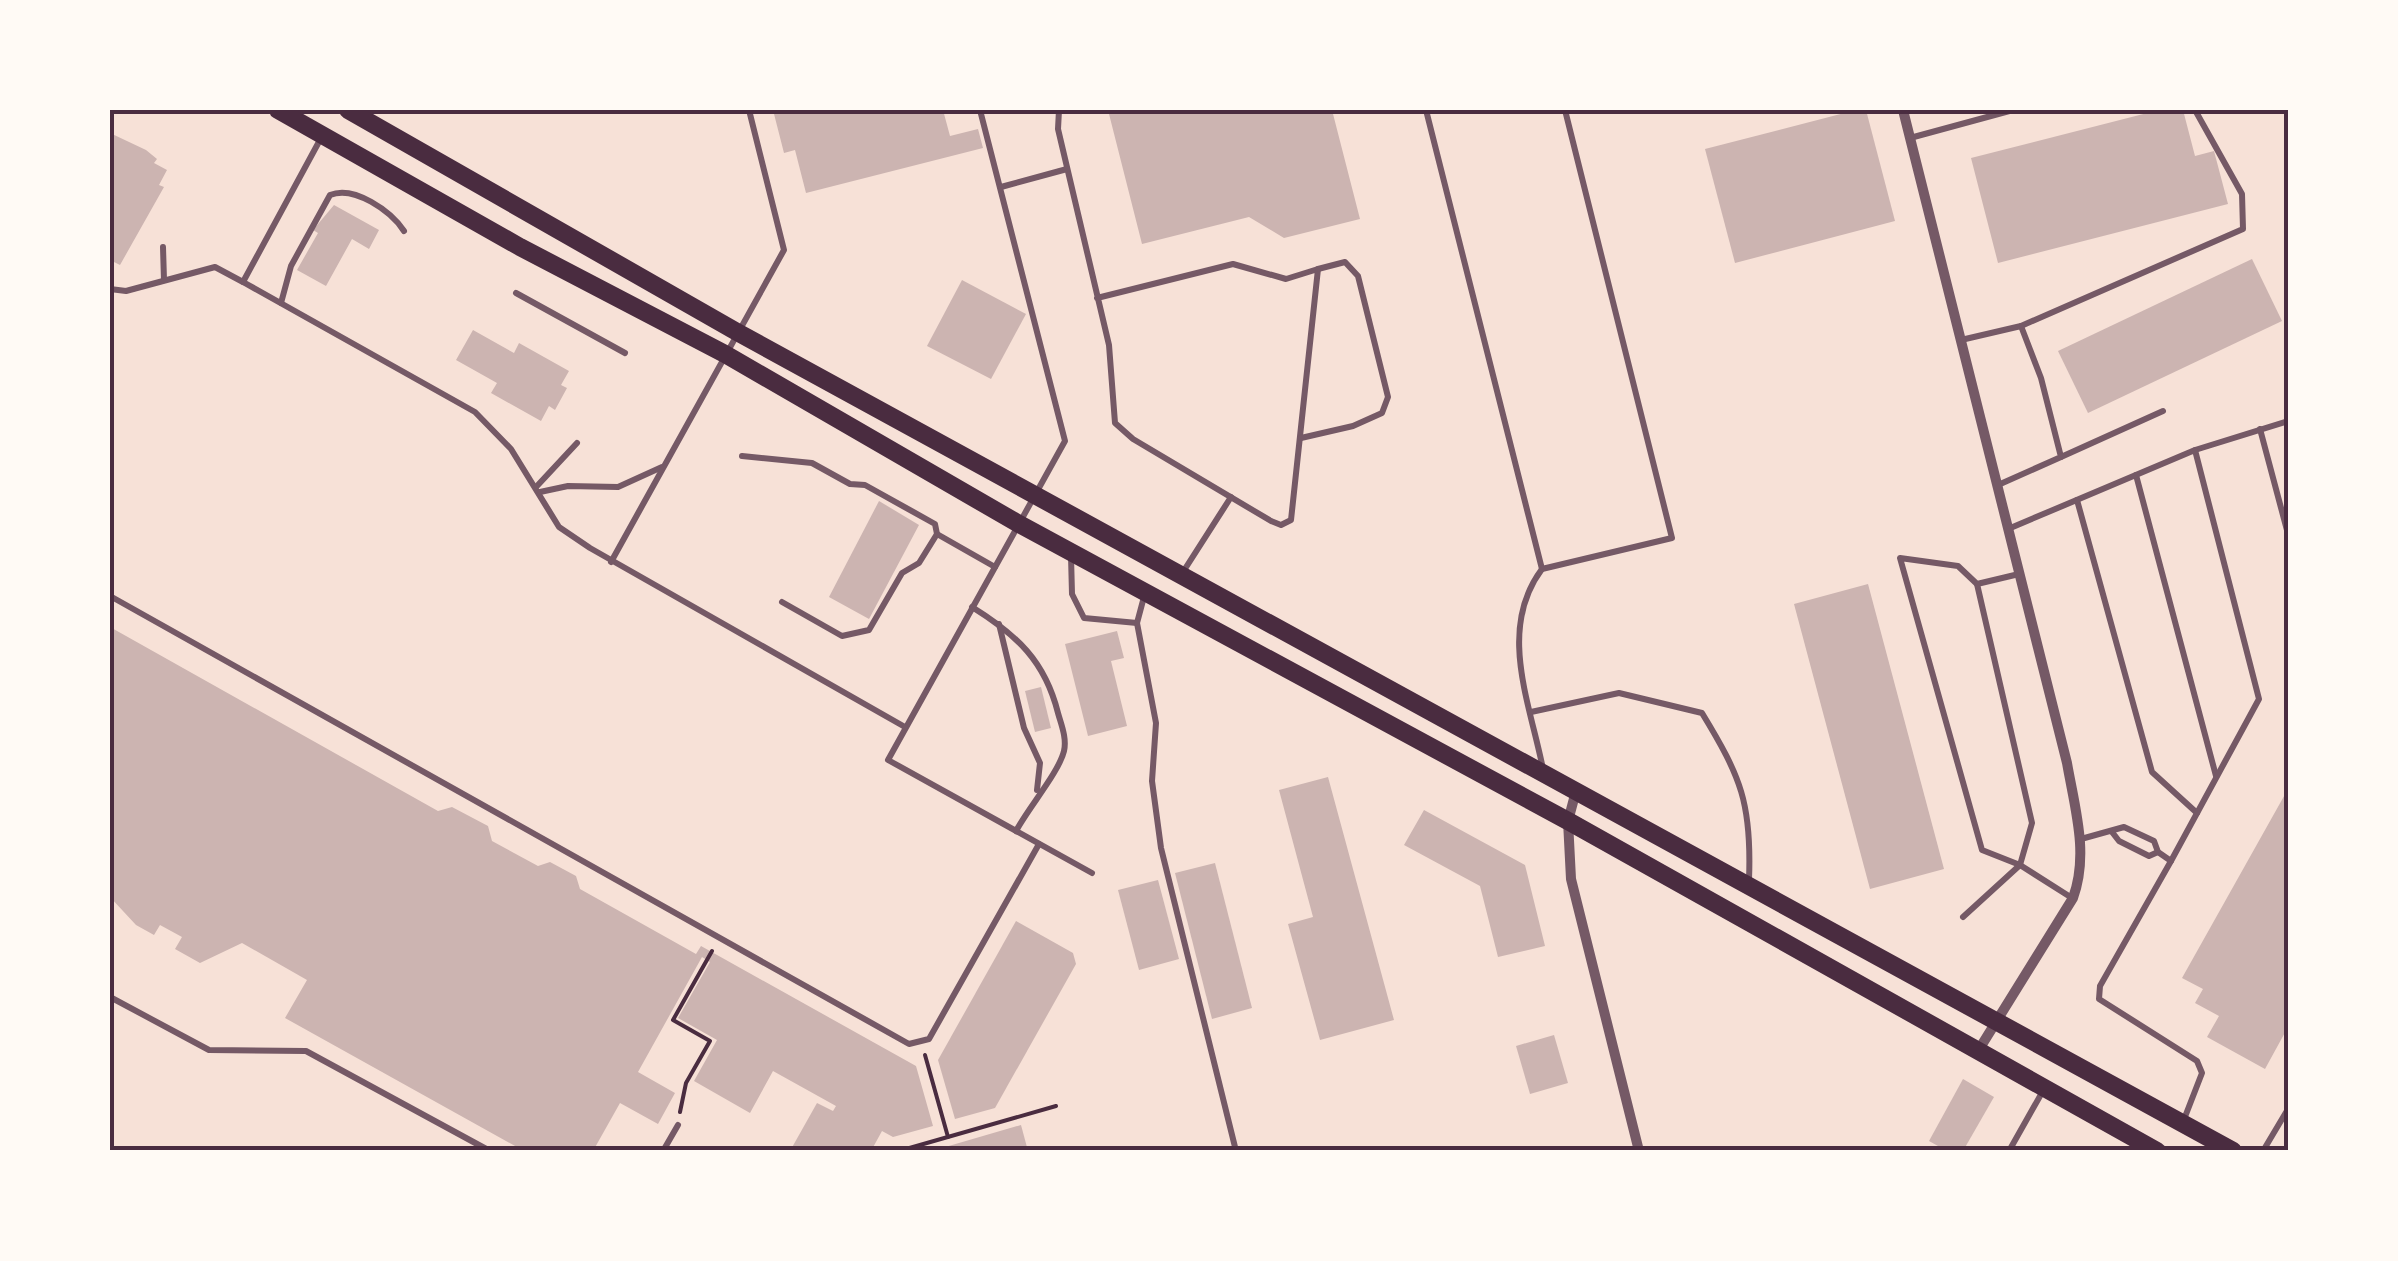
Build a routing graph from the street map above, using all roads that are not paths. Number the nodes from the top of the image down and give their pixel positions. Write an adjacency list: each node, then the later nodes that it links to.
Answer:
1 (278, 110): 11 (main road)
2 (348, 110): 25 (main road)
3 (749, 110): 25 (lane)
4 (980, 110): 14 (lane)
5 (1059, 110): 13 (lane)
6 (1426, 110): 51 (lane)
7 (1566, 110): 51 (lane)
8 (1903, 110): 12 (street)
9 (2012, 110): 12 (lane)
10 (2195, 110): 24 (lane)
11 (323, 135): 19 (lane); 28 (main road)
12 (1910, 138): 26 (street)
13 (1067, 170): 14 (lane); 22 (lane)
14 (1001, 187): 41 (lane)
15 (404, 231): 23 (lane)
16 (162, 247): 18 (lane)
17 (1318, 269): 22 (lane); 32 (lane); 32 (lane)
18 (164, 280): 19 (lane); 20 (lane)
19 (242, 282): 23 (lane)
20 (110, 289)
21 (516, 293): 27 (lane)
22 (1097, 298): 42 (lane)
23 (281, 303): 40 (lane)
24 (2021, 326): 26 (lane); 36 (lane)
25 (737, 332): 28 (lane); 41 (main road)
26 (1960, 340): 39 (street)
27 (625, 353)
28 (725, 354): 37 (lane); 44 (main road)
29 (2163, 411): 36 (lane)
30 (2288, 421): 31 (lane)
31 (2260, 429): 34 (lane); 47 (lane)
32 (1301, 438): 42 (lane)
33 (577, 443): 40 (lane)
34 (2195, 450): 38 (lane); 64 (lane)
35 (742, 456): 46 (lane)
36 (2061, 457): 39 (lane)
37 (663, 467): 40 (lane); 49 (lane)
38 (2136, 475): 43 (lane); 64 (lane)
39 (1997, 486): 45 (street)
40 (538, 489): 49 (lane)
41 (1036, 494): 44 (lane); 52 (main road)
42 (1231, 498): 52 (lane)
43 (2077, 500): 45 (lane); 67 (lane)
44 (1018, 524): 48 (main road); 50 (lane)
45 (2008, 530): 53 (street)
46 (936, 534): 50 (lane); 57 (lane)
47 (2288, 534)
48 (1070, 552): 55 (main road); 59 (lane)
49 (611, 562): 62 (lane)
50 (995, 567): 58 (lane)
51 (1542, 569): 61 (lane)
52 (1182, 574): 63 (main road)
53 (2019, 574): 54 (lane); 71 (street)
54 (1977, 584): 75 (lane); 75 (lane)
55 (1146, 592): 59 (lane); 68 (main road)
56 (110, 596): 72 (lane)
57 (782, 602)
58 (972, 607): 60 (lane); 62 (lane)
59 (1137, 623): 89 (lane)
60 (999, 624): 66 (lane); 66 (lane)
61 (1531, 712): 63 (lane); 77 (lane)
62 (906, 727): 69 (lane)
63 (1544, 772): 65 (main road)
64 (2216, 778): 67 (lane)
65 (1576, 790): 68 (street); 77 (main road)
66 (1037, 791): 69 (lane)
67 (2197, 813): 74 (lane)
68 (1568, 820): 82 (main road); 90 (street)
69 (1016, 830): 72 (lane)
70 (2112, 832): 71 (lane); 73 (lane); 73 (lane)
71 (2080, 838): 78 (street)
72 (1039, 844): 76 (lane)
73 (2158, 852): 74 (lane)
74 (2171, 861): 85 (lane)
75 (2020, 865): 78 (lane); 79 (lane)
76 (1092, 873)
77 (1749, 885): 81 (main road)
78 (2073, 898): 81 (street)
79 (1964, 917)
80 (110, 997): 87 (lane)
81 (1996, 1020): 82 (street); 85 (main road)
82 (1978, 1051): 83 (main road)
83 (2044, 1088): 91 (lane); 92 (main road)
84 (2288, 1109): 94 (lane)
85 (2182, 1123): 93 (main road)
86 (678, 1125): 88 (lane)
87 (490, 1151)
88 (663, 1151)
89 (1236, 1151)
90 (1639, 1151)
91 (2008, 1151)
92 (2158, 1151)
93 (2234, 1151)
94 (2263, 1151)

